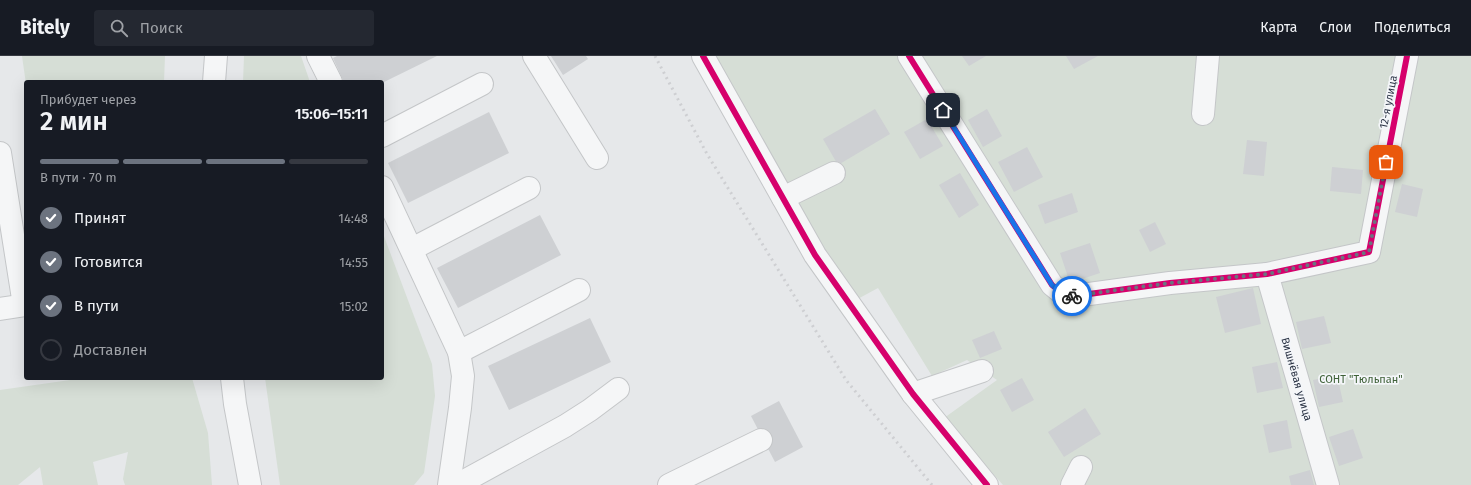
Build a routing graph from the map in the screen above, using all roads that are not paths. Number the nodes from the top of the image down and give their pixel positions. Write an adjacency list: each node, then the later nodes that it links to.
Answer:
1 (216, 56): 8 (street)
2 (318, 56): 9 (street)
3 (534, 56): 14 (street)
4 (703, 56): 18 (street)
5 (909, 56): 20 (street, 12-я улица)
6 (1208, 56): 11 (street)
7 (1407, 56): 20 (street, 12-я улица)
8 (214, 80)
9 (330, 80)
10 (482, 84): 12 (street)
11 (1203, 114)
12 (384, 135)
13 (0, 153): 22 (street)
14 (597, 158)
15 (834, 173): 18 (street)
16 (529, 188): 19 (street)
17 (384, 191): 19 (street)
18 (783, 198): 29 (street)
19 (412, 249): 25 (street)
20 (1267, 274): 37 (street, Вишнёвая улица)
21 (579, 290): 25 (street)
22 (24, 299)
23 (24, 305): 24 (street)
24 (0, 309)
25 (459, 352): 33 (street)
26 (982, 371): 29 (street)
27 (232, 380): 32 (street)
28 (618, 389): 34 (street)
29 (913, 394): 36 (street)
30 (761, 440): 31 (street)
31 (698, 479): 35 (street)
32 (250, 485)
33 (449, 485)
34 (457, 485)
35 (669, 485)
36 (987, 485)
37 (1328, 485)

